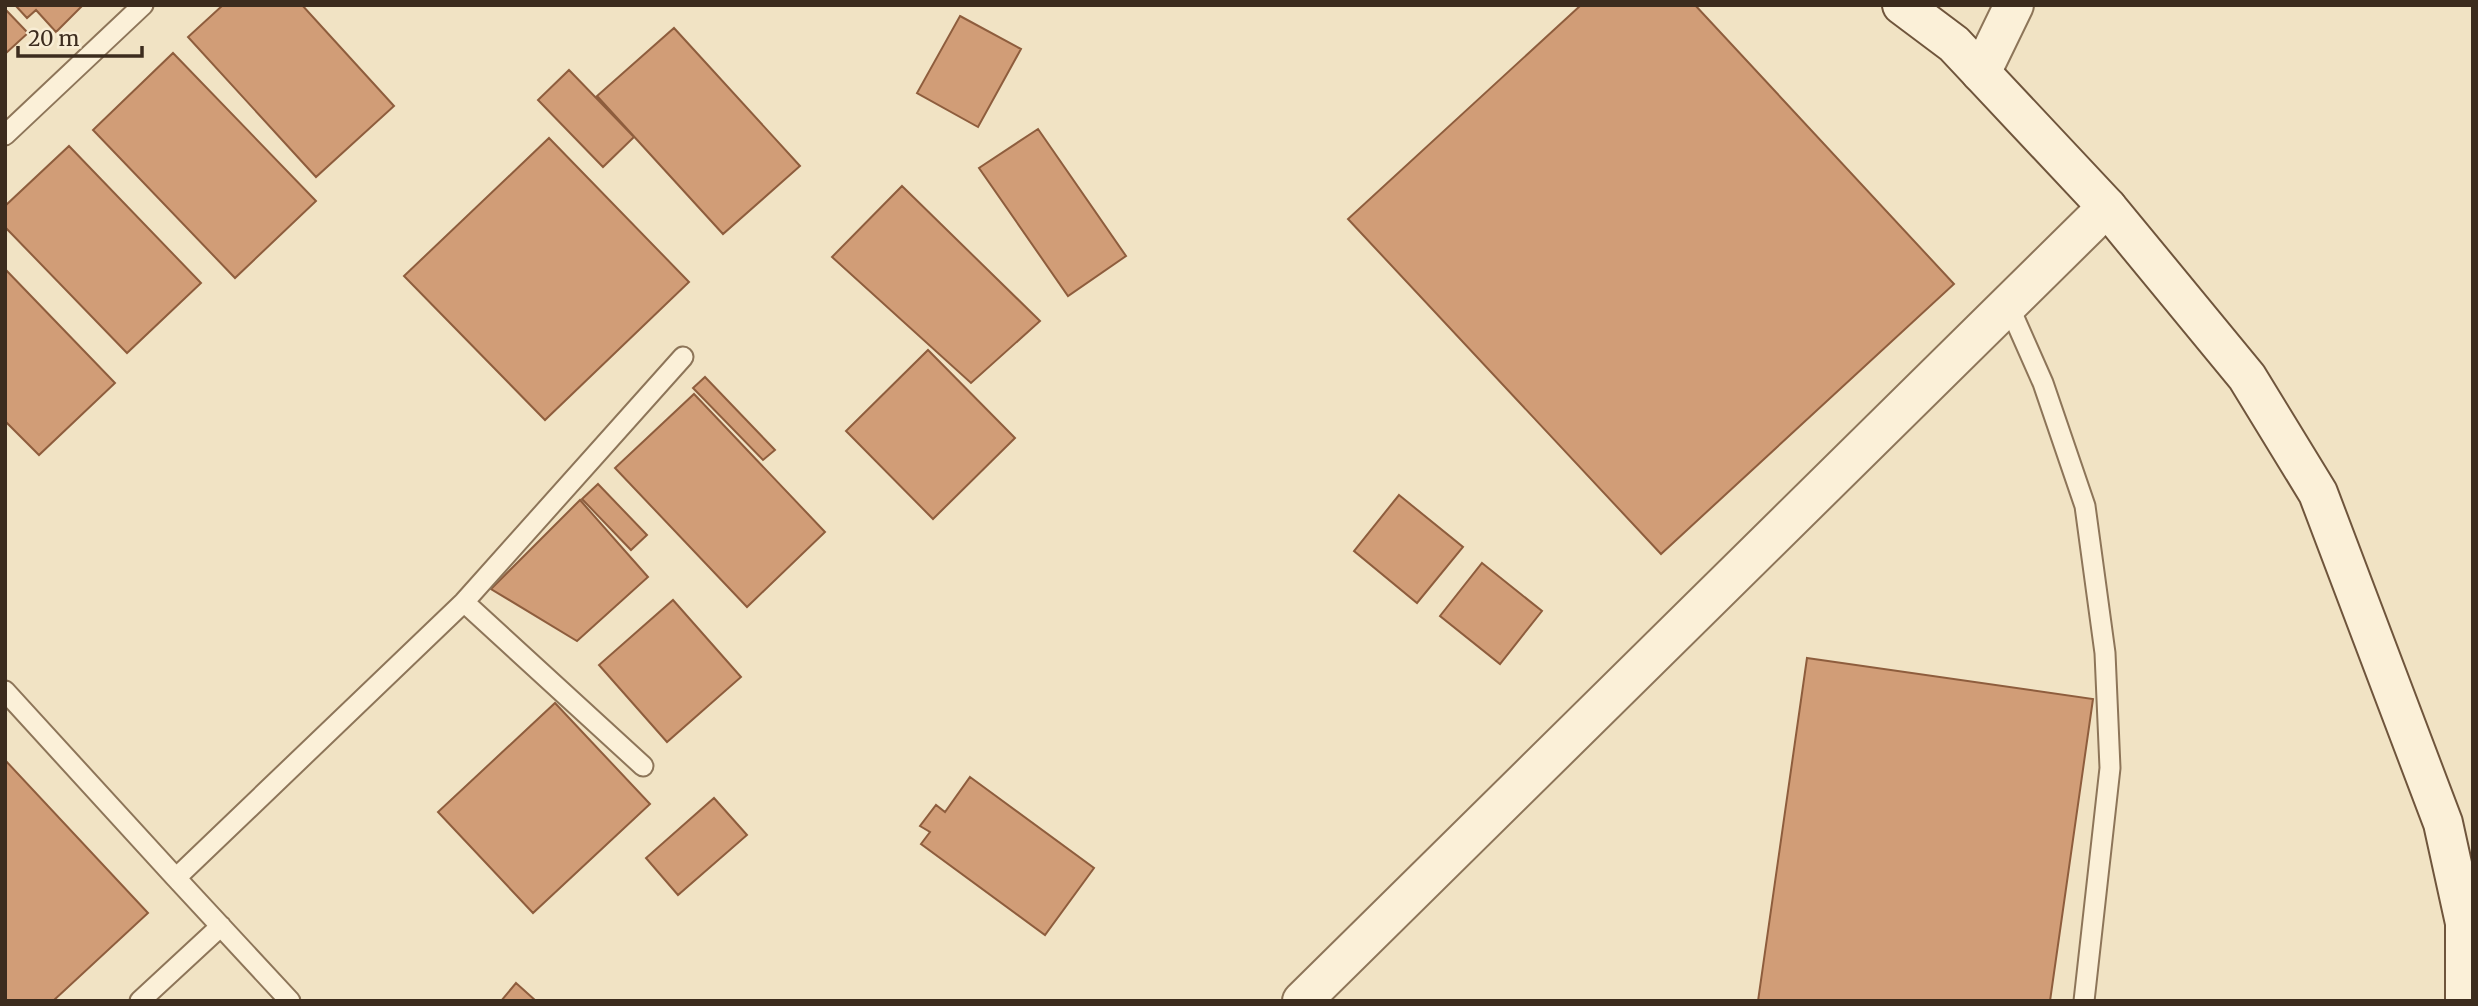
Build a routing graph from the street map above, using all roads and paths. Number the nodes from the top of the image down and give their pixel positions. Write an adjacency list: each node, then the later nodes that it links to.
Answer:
1 (143, 5): 5 (lane)
2 (1902, 5): 4 (street)
3 (2014, 5): 4 (street)
4 (1981, 73): 6 (street)
5 (5, 135)
6 (2107, 207): 7 (street); 18 (street)
7 (2008, 304): 16 (street); 17 (lane)
8 (683, 357): 9 (lane)
9 (464, 602): 11 (lane); 12 (lane)
10 (5, 691): 12 (lane)
11 (643, 766)
12 (176, 878): 13 (lane)
13 (220, 926): 14 (lane); 15 (lane)
14 (140, 1001)
15 (290, 1001)
16 (1302, 1001)
17 (2084, 1001)
18 (2465, 1001)

